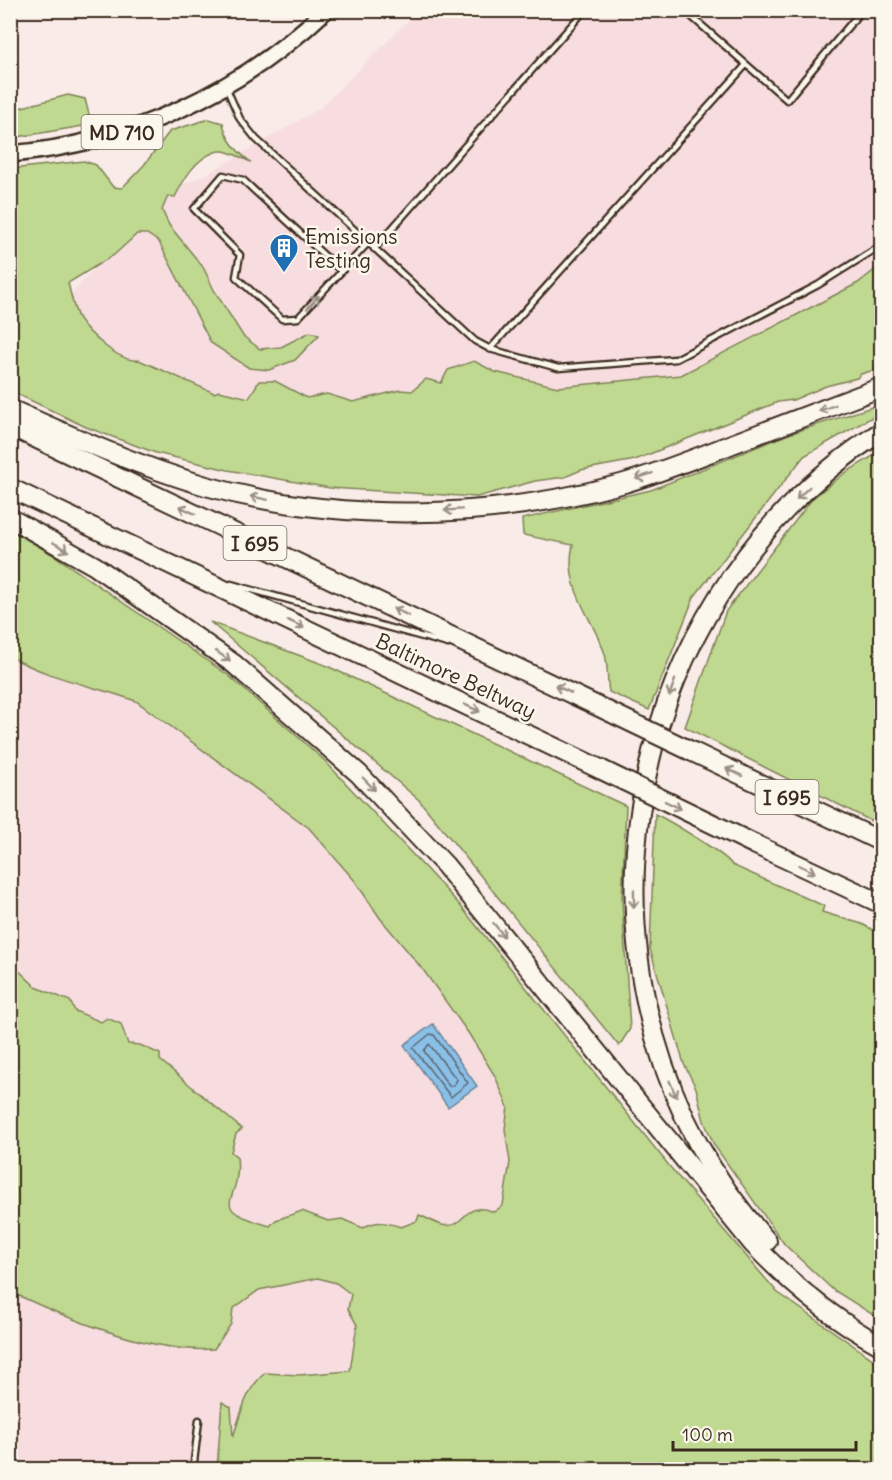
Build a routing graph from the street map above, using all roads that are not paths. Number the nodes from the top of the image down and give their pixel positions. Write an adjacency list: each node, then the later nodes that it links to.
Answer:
1 (326, 10): 8 (main road, MD 710)
2 (585, 10): 12 (lane)
3 (684, 10): 7 (lane)
4 (862, 10): 7 (lane)
5 (874, 10): 6 (lane)
6 (882, 17)
7 (746, 65): 14 (lane)
8 (226, 87): 9 (main road, MD 710); 10 (lane)
9 (10, 154)
10 (368, 243): 12 (lane); 13 (lane)
11 (882, 246): 14 (lane)
12 (374, 249): 14 (lane)
13 (341, 271): 13 (lane, one-way to 13)
14 (490, 350)
15 (882, 387): 16 (highway, one-way to 16)
16 (10, 409)
17 (15, 428): 19 (lane); 23 (highway, Baltimore Beltway / I 695, one-way to 17)
18 (882, 430): 26 (highway, one-way to 26)
19 (10, 450)
20 (10, 488): 22 (highway, Baltimore Beltway / I 695)
21 (10, 518): 27 (highway, one-way to 27)
22 (186, 572): 23 (lane); 25 (highway, Baltimore Beltway / I 695, one-way to 25, bridge)
23 (491, 656): 24 (highway, Baltimore Beltway / I 695, one-way to 23, bridge)
24 (882, 842)
25 (882, 904)
26 (882, 1340)
27 (882, 1346)
28 (199, 1420): 29 (lane)
29 (194, 1470)

